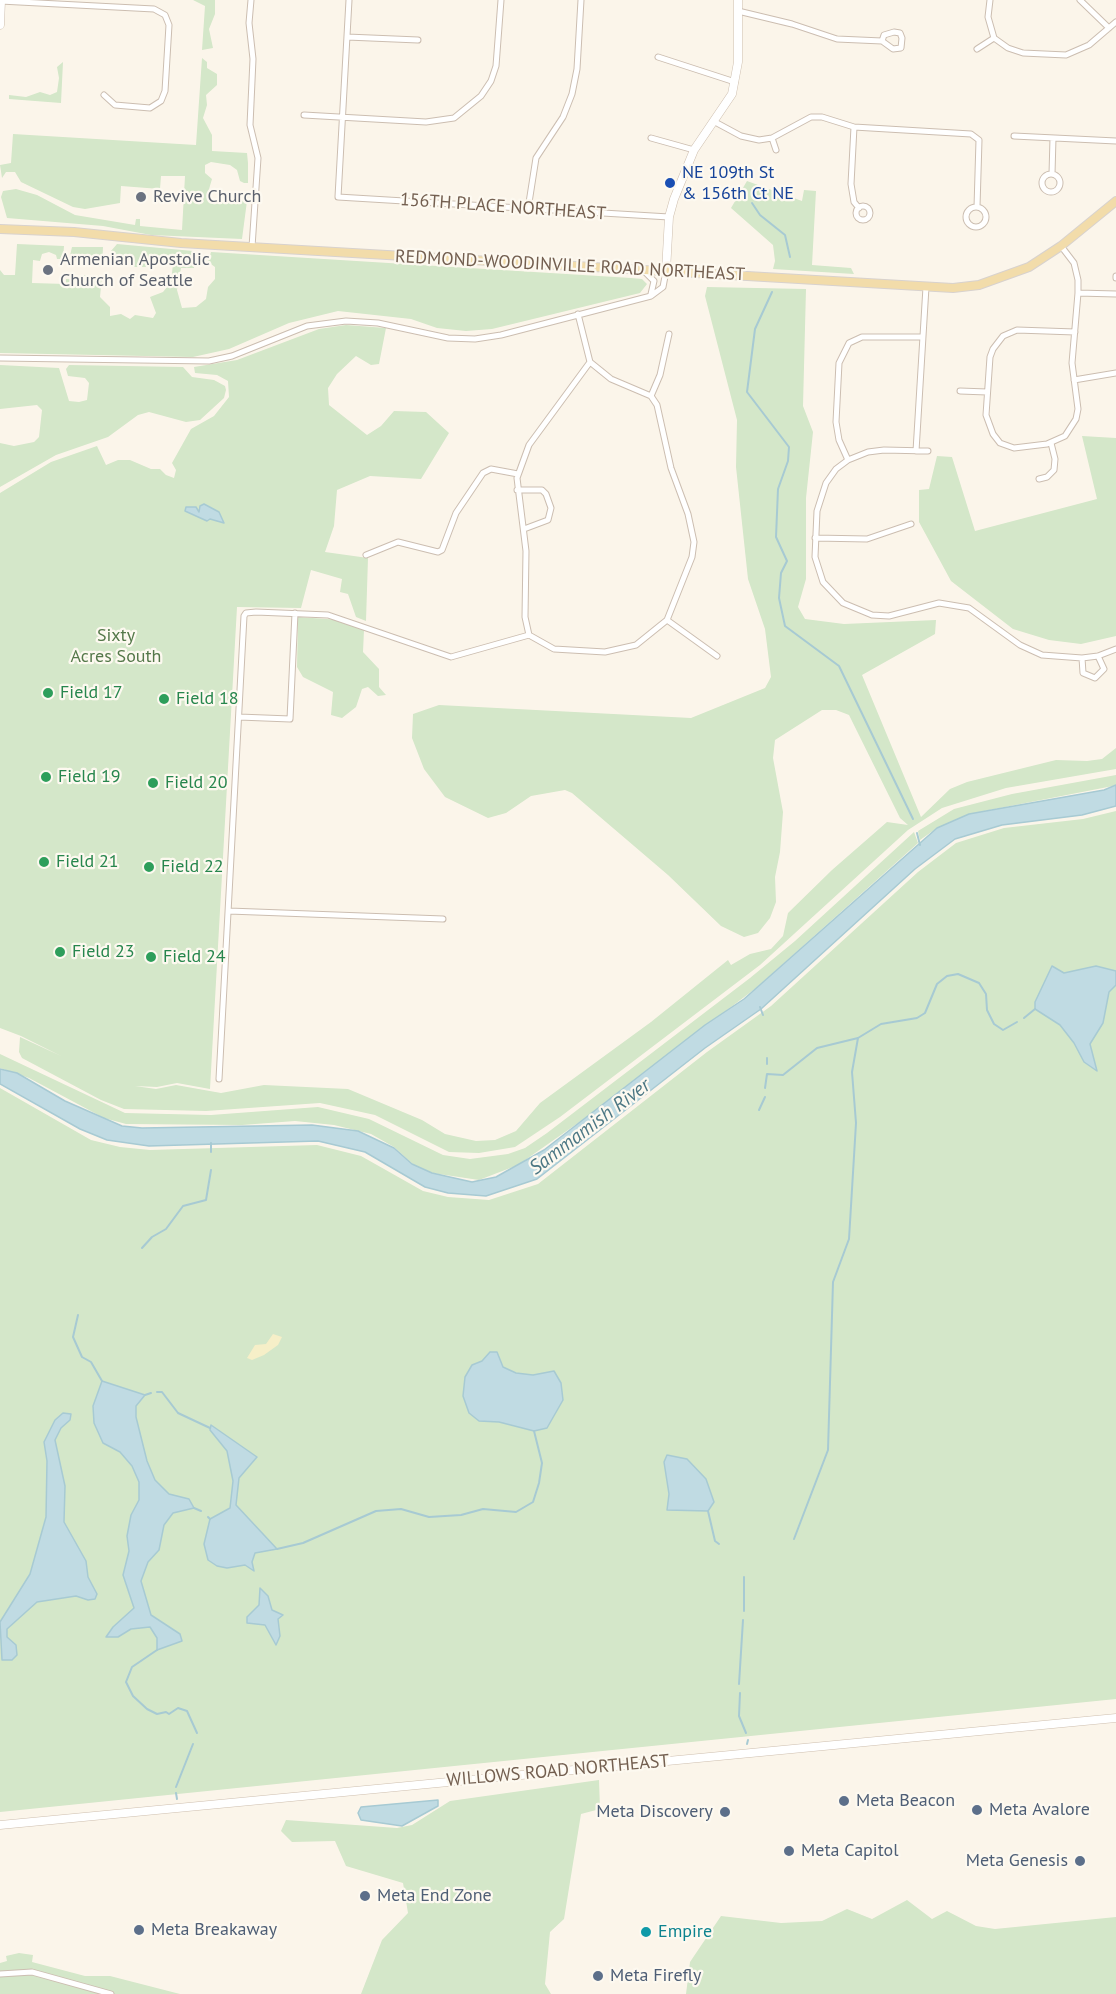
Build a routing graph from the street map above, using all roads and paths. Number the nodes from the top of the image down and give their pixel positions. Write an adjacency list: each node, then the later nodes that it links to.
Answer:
1 (251, 0): 41 (street)
2 (349, 0): 14 (street)
3 (501, 0): 23 (street)
4 (580, 0): 37 (street)
5 (738, 0): 10 (main road)
6 (990, 0): 15 (street)
7 (1080, 0): 13 (street)
8 (1, 1): 9 (street); 12 (main road)
9 (65, 2): 21 (street)
10 (738, 11): 17 (street); 20 (main road)
11 (1116, 21): 13 (street)
12 (0, 25)
13 (1109, 28): 15 (street)
14 (348, 37): 16 (street); 23 (street)
15 (994, 38): 18 (street)
16 (418, 40)
17 (882, 41)
18 (977, 49)
19 (658, 57): 20 (street)
20 (735, 82): 24 (main road)
21 (104, 95)
22 (304, 115): 23 (street)
23 (343, 118): 37 (street, 156TH PLACE NORTHEAST)
24 (716, 122): 28 (street); 31 (main road)
25 (854, 127): 28 (street); 35 (street); 36 (street)
26 (1014, 136): 29 (street)
27 (651, 138): 31 (street)
28 (772, 138): 32 (street)
29 (1053, 138): 30 (street); 33 (street)
30 (1116, 141)
31 (694, 150): 38 (main road)
32 (776, 150)
33 (1052, 174)
34 (1116, 201): 40 (main road, REDMOND-WOODINVILLE ROAD NORTHEAST)
35 (976, 207)
36 (859, 208)
37 (528, 209): 38 (street, 156TH PLACE NORTHEAST)
38 (669, 217): 43 (main road)
39 (0, 229): 41 (main road, REDMOND-WOODINVILLE ROAD NORTHEAST)
40 (1061, 246): 44 (main road, REDMOND-WOODINVILLE ROAD NORTHEAST); 45 (street)
41 (252, 247): 42 (main road, REDMOND-WOODINVILLE ROAD NORTHEAST)
42 (642, 270): 43 (main road, REDMOND-WOODINVILLE ROAD NORTHEAST); 47 (street)
43 (666, 271): 44 (main road, REDMOND-WOODINVILLE ROAD NORTHEAST); 47 (street)
44 (926, 286): 51 (street)
45 (1078, 292): 46 (street); 49 (street)
46 (1116, 294)
47 (651, 296): 48 (street)
48 (579, 314): 52 (street); 53 (street)
49 (1075, 332): 55 (street); 57 (street)
50 (669, 334): 58 (street)
51 (921, 336): 60 (street); 62 (street)
52 (0, 358)
53 (590, 362): 58 (street); 63 (street)
54 (1116, 373): 55 (street)
55 (1074, 380): 59 (street)
56 (960, 391): 57 (street)
57 (987, 392): 59 (street)
58 (651, 396): 71 (street)
59 (1052, 443): 64 (street)
60 (916, 451): 61 (street); 62 (street)
61 (928, 451)
62 (848, 460): 68 (street)
63 (518, 474): 65 (street); 69 (street)
64 (1039, 479)
65 (517, 490): 67 (street); 67 (street)
66 (911, 525): 68 (street)
67 (524, 529): 72 (street)
68 (815, 538): 76 (street)
69 (366, 555)
70 (295, 613): 72 (street); 77 (street); 77 (street)
71 (668, 620): 72 (street); 74 (street)
72 (529, 635)
73 (1116, 649): 75 (street)
74 (717, 656)
75 (1098, 656): 76 (street); 76 (street)
76 (1082, 658)
77 (239, 717): 78 (street)
78 (229, 910): 79 (street); 80 (street)
79 (443, 919)
80 (219, 1079)
81 (1116, 1718): 82 (main road, WILLOWS ROAD NORTHEAST)
82 (0, 1825)
83 (0, 1974): 84 (street)
84 (111, 1994)

